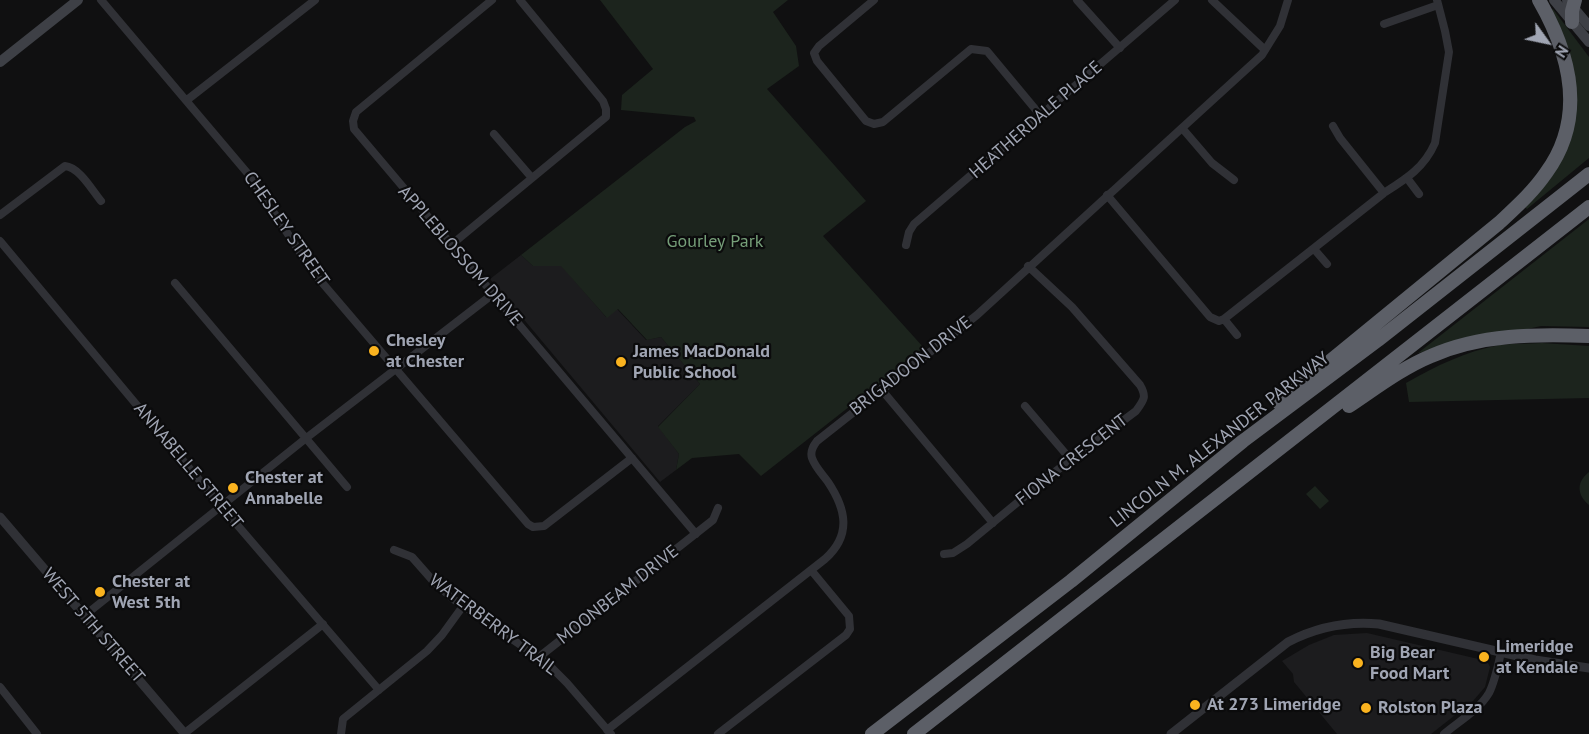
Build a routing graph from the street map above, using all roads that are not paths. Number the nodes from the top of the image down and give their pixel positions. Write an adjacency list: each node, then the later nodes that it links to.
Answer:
1 (78, 0): 21 (main road)
2 (101, 0): 22 (street, CHESLEY STREET)
3 (315, 0): 22 (street)
4 (492, 0): 38 (street, APPLEBLOSSOM DRIVE)
5 (520, 0): 28 (street)
6 (874, 0): 23 (street)
7 (1077, 0): 19 (street)
8 (1175, 0): 19 (street, HEATHERDALE PLACE)
9 (1212, 0): 20 (street)
10 (1288, 0): 20 (street, BRIGADOON DRIVE)
11 (1539, 0): 53 (highway)
12 (1554, 0): 15 (main road)
13 (1572, 2): 15 (highway); 17 (main road)
14 (1437, 3): 16 (street); 29 (street)
15 (1572, 22): 18 (main road)
16 (1384, 24)
17 (1589, 26)
18 (1589, 42)
19 (1120, 48): 23 (street, HEATHERDALE PLACE)
20 (1265, 50): 25 (street, BRIGADOON DRIVE)
21 (0, 62)
22 (187, 100): 48 (street, CHESLEY STREET)
23 (1041, 116): 39 (street, HEATHERDALE PLACE)
24 (1333, 126): 31 (street)
25 (1182, 128): 30 (street); 33 (street, BRIGADOON DRIVE)
26 (494, 134): 28 (street)
27 (1589, 174): 53 (highway, LINCOLN M. ALEXANDER PARKWAY)
28 (532, 178): 38 (street)
29 (1407, 178): 31 (street); 32 (street)
30 (1234, 180)
31 (1384, 194): 40 (street)
32 (1419, 194)
33 (1107, 195): 42 (street, BRIGADOON DRIVE); 45 (street)
34 (101, 201): 36 (street)
35 (1589, 207): 51 (highway)
36 (0, 215)
37 (0, 241): 57 (street, ANNABELLE STREET)
38 (451, 245): 44 (street, APPLEBLOSSOM DRIVE)
39 (906, 245)
40 (1314, 249): 41 (street); 45 (street)
41 (1327, 264)
42 (1029, 266): 49 (street, BRIGADOON DRIVE); 55 (street, FIONA CRESCENT)
43 (175, 283): 52 (street)
44 (493, 294): 48 (street); 54 (street, APPLEBLOSSOM DRIVE)
45 (1224, 319): 46 (street)
46 (1237, 334)
47 (1589, 336): 51 (highway)
48 (394, 369): 52 (street); 54 (street, CHESLEY STREET)
49 (881, 389): 60 (street); 64 (street, BRIGADOON DRIVE)
50 (1024, 406): 55 (street)
51 (1321, 417): 79 (highway)
52 (305, 439): 56 (street); 57 (street)
53 (1243, 441): 78 (highway, LINCOLN M. ALEXANDER PARKWAY)
54 (632, 458): 61 (street, APPLEBLOSSOM DRIVE)
55 (1071, 460): 60 (street, FIONA CRESCENT)
56 (347, 487)
57 (221, 506): 66 (street); 67 (street, ANNABELLE STREET)
58 (718, 508): 61 (street, MOONBEAM DRIVE)
59 (0, 517): 66 (street, WEST 5TH STREET)
60 (993, 523): 63 (street, FIONA CRESCENT)
61 (696, 534): 69 (street, MOONBEAM DRIVE)
62 (394, 550): 65 (street, WATERBERRY TRAIL)
63 (945, 554)
64 (811, 570): 73 (street, BRIGADOON DRIVE); 77 (street)
65 (463, 606): 69 (street, WATERBERRY TRAIL); 72 (street)
66 (84, 616): 75 (street, WEST 5TH STREET)
67 (323, 624): 72 (street, ANNABELLE STREET); 75 (street)
68 (1501, 652): 70 (street); 80 (street); 81 (street)
69 (539, 657): 73 (street, WATERBERRY TRAIL)
70 (1589, 668)
71 (0, 687): 74 (street)
72 (379, 690): 76 (street)
73 (609, 732)
74 (37, 734)
75 (185, 734)
76 (342, 734)
77 (718, 734)
78 (872, 734)
79 (914, 734)
80 (1171, 734)
81 (1444, 734)

